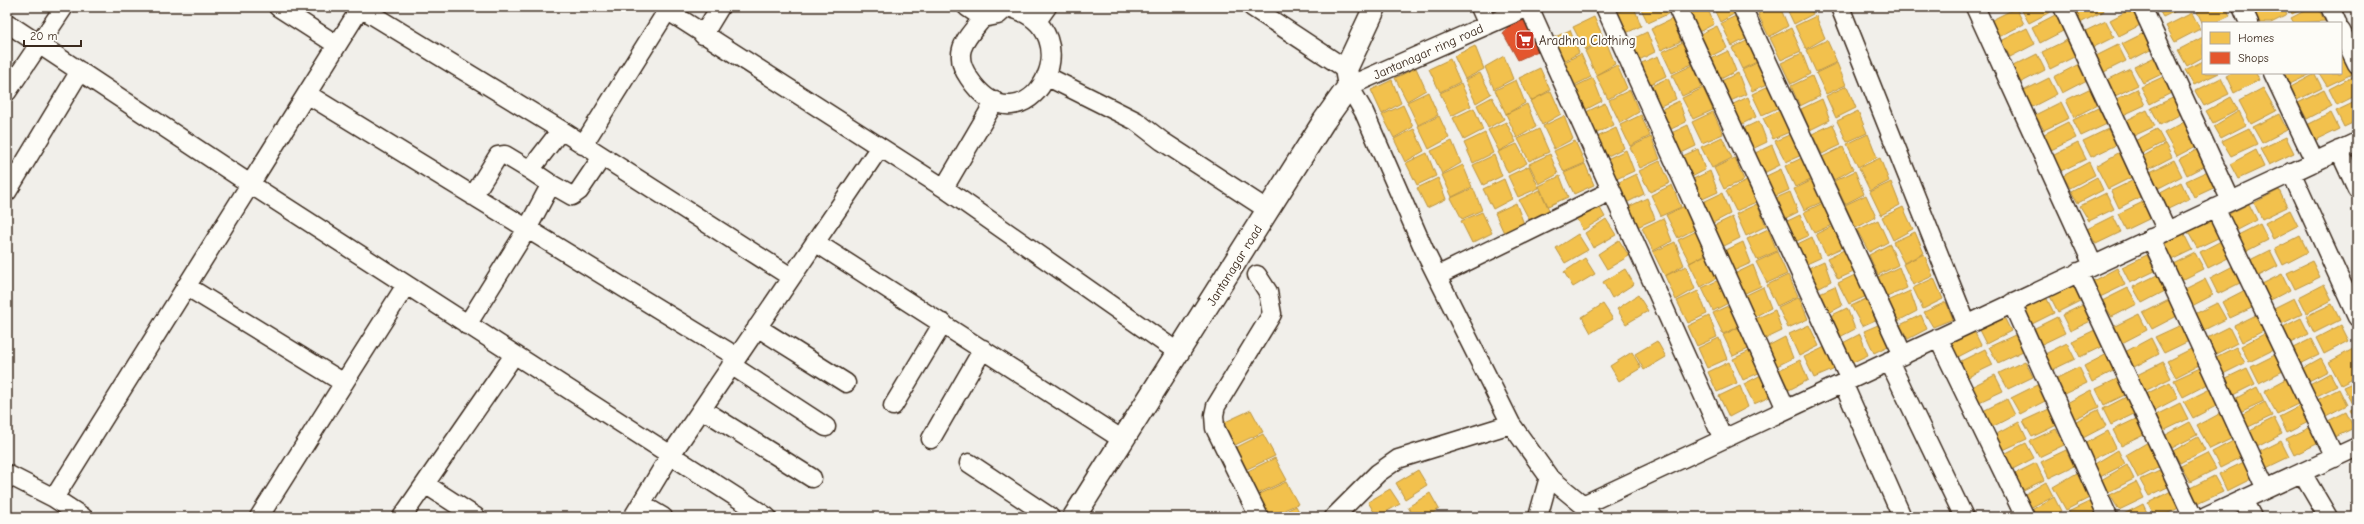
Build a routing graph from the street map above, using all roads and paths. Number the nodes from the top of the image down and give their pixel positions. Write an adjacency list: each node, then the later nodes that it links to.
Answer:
1 (64, 7): 28 (street)
2 (278, 7): 29 (street)
3 (361, 7): 29 (street); 38 (street)
4 (720, 7): 27 (street)
5 (967, 7): 21 (street)
6 (1252, 7): 34 (street)
7 (1375, 7): 34 (street, Jantanagar road)
8 (1480, 7): 25 (street)
9 (1529, 7): 25 (street, Jantanagar ring road); 51 (street)
10 (1605, 7): 83 (street)
11 (1677, 7): 78 (street)
12 (1742, 7): 76 (street)
13 (1840, 7): 70 (street)
14 (1975, 7): 60 (street)
15 (2063, 7): 58 (street)
16 (2142, 7): 54 (street)
17 (2242, 7): 22 (street)
18 (2330, 7): 23 (street)
19 (664, 9): 27 (street); 40 (street)
20 (1042, 14): 21 (street); 33 (street)
21 (984, 18): 37 (street)
22 (2249, 22)
23 (2337, 22)
24 (7, 23): 28 (street)
25 (1488, 25): 34 (street, Jantanagar ring road)
26 (2342, 33): 30 (street)
27 (703, 34): 41 (street)
28 (40, 45): 31 (street); 35 (street)
29 (338, 45): 36 (street)
30 (2357, 64)
31 (80, 71): 47 (street); 52 (street)
32 (2273, 74): 44 (street)
33 (1046, 76): 37 (street); 56 (street)
34 (1348, 77): 56 (street, Jantanagar road); 62 (street)
35 (7, 92)
36 (307, 94): 47 (street); 53 (street)
37 (995, 102): 49 (street)
38 (561, 130): 40 (street); 45 (street)
39 (2357, 142): 42 (street)
40 (583, 145): 43 (street)
41 (880, 147): 49 (street); 59 (street)
42 (2340, 150): 44 (street); 50 (street)
43 (602, 157): 48 (street); 63 (street)
44 (2315, 162): 46 (street)
45 (530, 170): 48 (street); 53 (street)
46 (2291, 172): 54 (street); 67 (street)
47 (250, 184): 64 (street); 65 (street)
48 (551, 184): 57 (street)
49 (944, 188): 74 (street)
50 (2357, 189)
51 (1611, 191): 62 (street); 87 (street)
52 (7, 192)
53 (473, 196): 57 (street)
54 (2231, 201): 55 (street)
55 (2215, 208): 58 (street); 91 (street)
56 (1268, 210): 74 (street, Jantanagar road)
57 (527, 229): 69 (street); 77 (street)
58 (2159, 235): 60 (street); 98 (street)
59 (815, 242): 63 (street); 68 (street)
60 (2086, 269): 66 (street); 118 (street)
61 (1257, 275): 111 (street)
62 (1437, 276): 84 (street)
63 (791, 277): 71 (street)
64 (406, 285): 69 (street); 79 (street)
65 (186, 286): 79 (street); 99 (street)
66 (2012, 303): 70 (street); 117 (street)
67 (2357, 317)
68 (943, 323): 73 (street); 81 (street)
69 (467, 325): 75 (street)
70 (1967, 325): 72 (street)
71 (757, 328): 77 (street); 80 (street)
72 (1938, 338): 76 (street); 116 (street)
73 (983, 349): 86 (street); 88 (street)
74 (1179, 353): 88 (street, Jantanagar road)
75 (514, 355): 90 (street); 97 (street)
76 (1896, 358): 78 (street); 115 (street)
77 (734, 361): 82 (street); 85 (street)
78 (1846, 381): 83 (street); 114 (street)
79 (344, 383): 104 (street)
80 (846, 383)
81 (893, 406)
82 (702, 409): 90 (street); 96 (street)
83 (1786, 409): 87 (street)
84 (1511, 424): 95 (street); 112 (street)
85 (826, 427)
86 (931, 439)
87 (1723, 439): 102 (street)
88 (1123, 440): 110 (street, Jantanagar road)
89 (2357, 447): 91 (street)
90 (670, 456): 101 (street); 108 (street)
91 (2335, 458): 93 (street)
92 (969, 463): 109 (street)
93 (2302, 473): 98 (street); 121 (street)
94 (7, 474): 99 (street)
95 (1549, 477): 102 (street); 113 (street)
96 (812, 478)
97 (425, 484): 105 (street); 106 (street)
98 (2266, 489): 100 (street)
99 (54, 498): 103 (street)
100 (2243, 500): 119 (street); 120 (street)
101 (637, 510): 107 (street)
102 (1588, 511)
103 (83, 517)
104 (259, 517)
105 (402, 517)
106 (476, 517)
107 (663, 517)
108 (766, 517)
109 (1050, 517)
110 (1074, 517)
111 (1259, 517)
112 (1334, 517)
113 (1538, 517)
114 (1902, 517)
115 (1964, 517)
116 (2025, 517)
117 (2108, 517)
118 (2193, 517)
119 (2206, 517)
120 (2252, 517)
121 (2328, 517)

